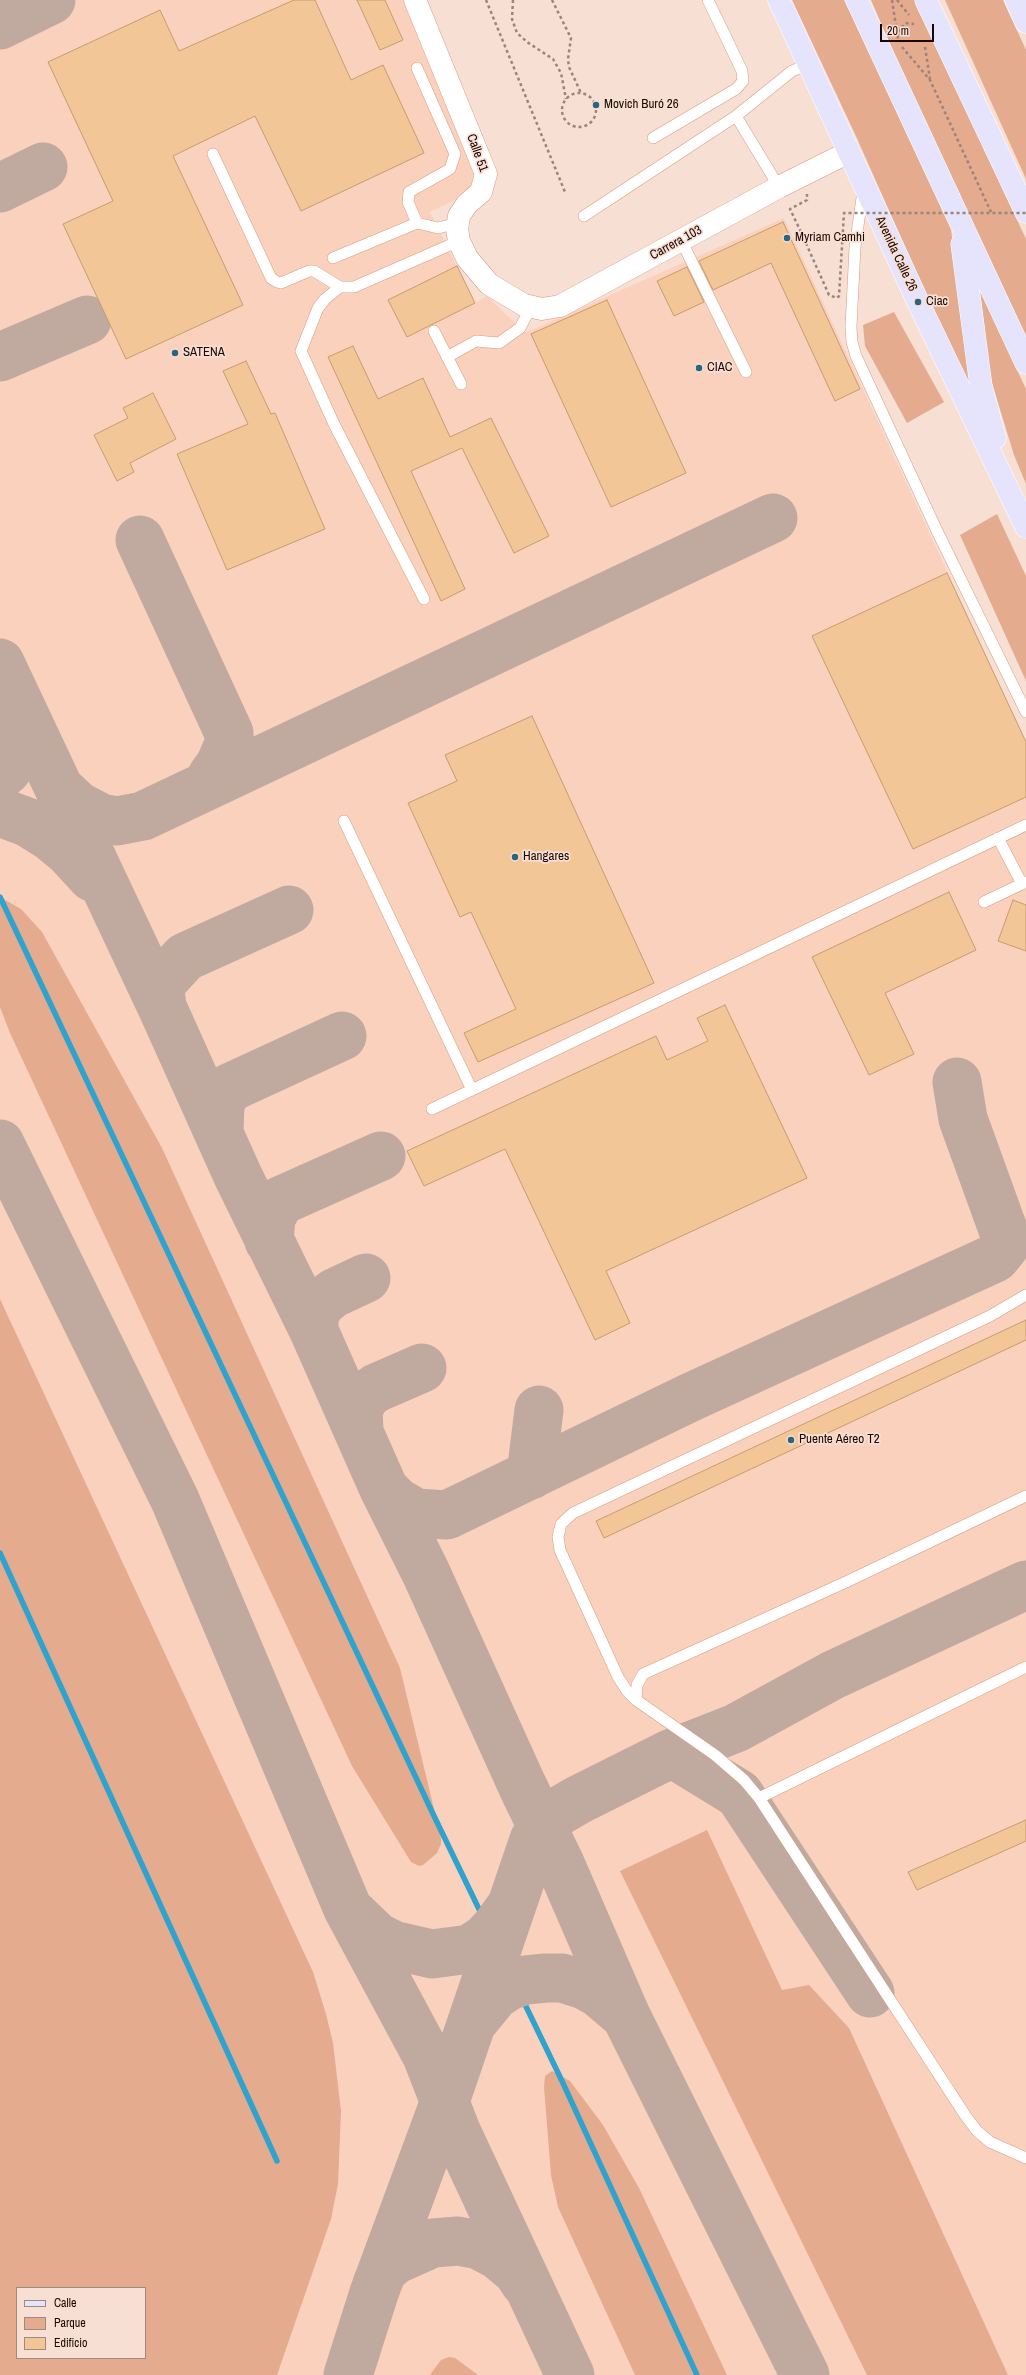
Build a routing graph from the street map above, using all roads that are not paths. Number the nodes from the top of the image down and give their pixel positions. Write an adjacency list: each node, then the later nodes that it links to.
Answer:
1 (415, 0): 18 (street, Calle 51)
2 (708, 0): 9 (lane)
3 (779, 0): 6 (main road, Avenida Calle 26)
4 (857, 0): 14 (main road)
5 (926, 0): 15 (main road)
6 (809, 64): 8 (lane); 10 (main road, Avenida Calle 26)
7 (417, 68): 17 (lane)
8 (736, 116): 13 (lane); 16 (lane)
9 (653, 138)
10 (849, 152): 12 (main road, Avenida Calle 26); 13 (street, Carrera 103)
11 (213, 154): 21 (lane)
12 (864, 185): 28 (main road, Avenida Calle 26); 30 (lane)
13 (779, 187): 19 (street, Carrera 103)
14 (954, 210): 25 (main road); 28 (main road)
15 (1026, 212)
16 (584, 216)
17 (418, 223): 18 (lane); 20 (lane)
18 (458, 232): 21 (lane); 22 (street, Carrera 103)
19 (681, 240): 22 (street, Carrera 103); 26 (lane)
20 (333, 258)
21 (340, 287): 29 (lane)
22 (531, 307): 24 (lane)
23 (434, 331): 24 (lane)
24 (447, 357): 27 (lane)
25 (1026, 363)
26 (746, 372)
27 (460, 384)
28 (1026, 527)
29 (424, 598)
30 (1026, 712)
31 (344, 821): 36 (lane)
32 (1026, 825): 33 (lane)
33 (998, 838): 34 (lane); 36 (lane)
34 (1024, 883): 35 (lane)
35 (984, 902)
36 (472, 1090): 37 (lane)
37 (432, 1109)
38 (1026, 1295): 41 (lane)
39 (1026, 1496): 41 (lane)
40 (1026, 1667): 42 (lane)
41 (636, 1700): 42 (lane)
42 (759, 1798): 43 (lane)
43 (1026, 2158)

